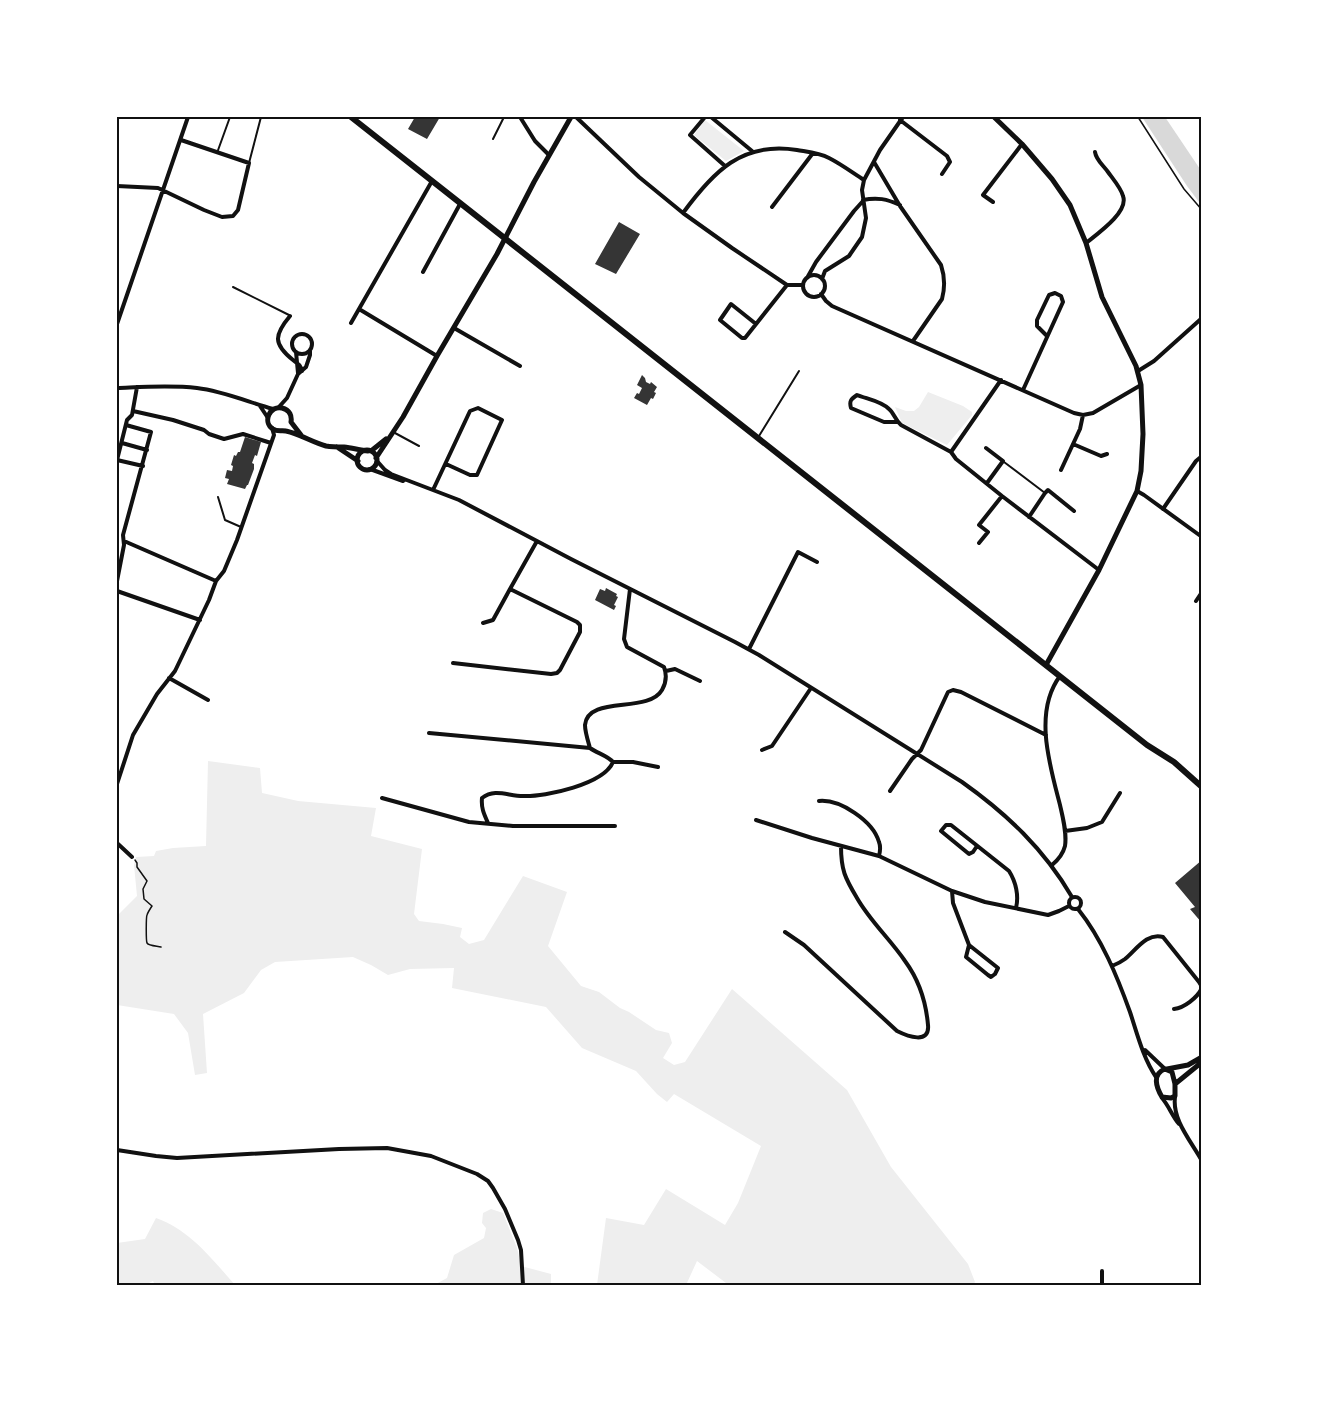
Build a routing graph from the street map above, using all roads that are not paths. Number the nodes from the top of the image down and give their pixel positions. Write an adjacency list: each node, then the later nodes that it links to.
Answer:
1 (188, 117): 14 (street)
2 (230, 117): 18 (lane)
3 (261, 117): 22 (lane)
4 (351, 117): 26 (main road)
5 (504, 117): 13 (lane)
6 (520, 117): 20 (street)
7 (571, 117): 20 (street)
8 (576, 117): 34 (street)
9 (705, 117): 23 (street)
10 (711, 117): 16 (street)
11 (994, 117): 15 (street)
12 (902, 119): 21 (street); 24 (street)
13 (492, 139)
14 (180, 140): 18 (street); 28 (street)
15 (1022, 144): 30 (street); 36 (street)
16 (752, 151): 19 (street); 23 (street)
17 (1095, 152): 36 (street)
18 (217, 153): 22 (street)
19 (813, 153): 25 (street); 33 (street)
20 (549, 155): 35 (street)
21 (874, 162): 25 (street); 32 (street)
22 (249, 163): 28 (street)
23 (725, 166): 34 (street)
24 (942, 174)
25 (864, 180): 29 (street)
26 (432, 181): 31 (main road); 44 (street)
27 (117, 186): 28 (street)
28 (163, 190): 45 (street)
29 (863, 201): 32 (street); 38 (street); 39 (street)
30 (993, 202)
31 (460, 204): 35 (main road); 37 (street)
32 (900, 206): 53 (street)
33 (772, 207)
34 (683, 213): 40 (street)
35 (505, 238): 51 (street); 82 (main road)
36 (1086, 243): 60 (street)
37 (423, 272)
38 (807, 278): 39 (street); 41 (street)
39 (822, 279): 43 (street)
40 (787, 285): 41 (street); 50 (street)
41 (803, 285): 43 (street)
42 (233, 287): 46 (lane)
43 (821, 294): 53 (street)
44 (359, 309): 48 (street); 56 (street)
45 (118, 315): 49 (street)
46 (290, 316): 57 (street)
47 (1202, 318): 60 (street)
48 (351, 323)
49 (117, 324)
50 (756, 324): 50 (street)
51 (454, 328): 56 (street); 58 (street)
52 (1047, 336): 52 (street); 66 (street)
53 (913, 341): 62 (street)
54 (310, 350): 55 (street); 55 (street); 61 (street)
55 (296, 352): 57 (street)
56 (437, 356): 79 (street)
57 (298, 363): 61 (street)
58 (520, 366)
59 (799, 371): 82 (lane)
60 (1138, 371): 63 (street)
61 (300, 372): 67 (street)
62 (1001, 380): 66 (street); 91 (street)
63 (1141, 385): 72 (street); 105 (street)
64 (137, 387): 65 (street); 68 (street); 70 (street)
65 (117, 388)
66 (1023, 390): 72 (street)
67 (287, 398): 69 (street); 71 (street)
68 (259, 405): 69 (street); 73 (street)
69 (276, 408): 71 (street); 73 (street)
70 (133, 411): 76 (street); 84 (street)
71 (289, 412): 74 (street)
72 (1083, 415): 85 (street)
73 (268, 418): 77 (street)
74 (291, 422): 78 (street); 81 (street)
75 (897, 422): 75 (street); 91 (street)
76 (126, 425): 83 (street); 89 (street)
77 (272, 428): 78 (street); 80 (street)
78 (283, 431): 80 (street); 81 (street)
79 (391, 434): 86 (lane); 90 (street); 94 (street)
80 (274, 435): 84 (street)
81 (301, 435): 87 (street)
82 (758, 438): 130 (main road)
83 (122, 442): 89 (street); 95 (street)
84 (271, 443): 112 (street)
85 (1073, 444): 92 (street); 101 (street)
86 (418, 446)
87 (337, 447): 90 (street); 96 (street)
88 (986, 448): 97 (street)
89 (147, 450): 99 (street)
90 (369, 451): 94 (street); 96 (street)
91 (951, 452): 103 (street)
92 (1107, 454)
93 (1202, 456): 109 (street)
94 (377, 459): 100 (street); 102 (street)
95 (117, 460): 99 (street)
96 (358, 461): 100 (street)
97 (1003, 461): 103 (street); 106 (lane)
98 (446, 464): 98 (street); 104 (street)
99 (143, 466): 114 (street)
100 (370, 469): 102 (street)
101 (1061, 470)
102 (414, 483): 104 (street)
103 (987, 483): 107 (street)
104 (433, 490): 115 (street)
105 (1137, 491): 109 (street); 118 (street)
106 (1046, 492): 110 (street); 111 (street)
107 (1002, 496): 111 (street); 116 (street)
108 (218, 497): 112 (lane)
109 (1163, 509): 113 (street)
110 (1074, 511)
111 (1029, 517): 118 (street)
112 (242, 527): 120 (street)
113 (1202, 537)
114 (124, 540): 119 (street); 120 (street)
115 (537, 541): 121 (street); 122 (street)
116 (979, 543)
117 (817, 562): 128 (street)
118 (1098, 570): 130 (street)
119 (117, 581)
120 (216, 581): 126 (street)
121 (630, 589): 128 (street); 131 (street)
122 (510, 590): 127 (street); 129 (street)
123 (117, 591): 126 (street)
124 (1202, 592): 125 (street)
125 (1196, 601)
126 (200, 620): 133 (street)
127 (483, 622)
128 (749, 649): 135 (street)
129 (453, 663)
130 (1046, 665): 132 (main road)
131 (666, 671): 134 (street); 139 (street)
132 (1060, 676): 138 (street); 145 (main road)
133 (169, 678): 136 (street); 144 (street)
134 (700, 681)
135 (811, 688): 140 (street); 141 (street)
136 (208, 700)
137 (429, 733): 139 (street)
138 (1046, 735): 141 (street); 153 (street)
139 (590, 748): 142 (street)
140 (762, 750)
141 (916, 754): 146 (street); 159 (street)
142 (613, 762): 143 (street); 151 (street)
143 (658, 767)
144 (117, 784)
145 (1202, 787)
146 (890, 790)
147 (1120, 793): 153 (street)
148 (382, 798): 151 (street)
149 (819, 801): 157 (street)
150 (756, 820): 155 (street)
151 (488, 823): 152 (street)
152 (615, 826)
153 (1065, 831): 159 (street)
154 (117, 843): 158 (street)
155 (841, 846): 157 (street); 165 (street)
156 (977, 846): 156 (street); 163 (street)
157 (879, 856): 160 (street)
158 (132, 857)
159 (1052, 865): 161 (street)
160 (952, 891): 163 (street); 166 (street)
161 (1072, 897): 162 (street); 164 (street)
162 (1069, 906): 163 (street); 164 (street)
163 (1016, 908)
164 (1078, 909): 167 (street)
165 (785, 932)
166 (969, 945): 166 (street)
167 (1112, 966): 168 (street); 170 (street)
168 (1202, 988): 169 (street)
169 (1174, 1009)
170 (1143, 1048): 173 (street); 174 (street)
171 (1202, 1057): 173 (street)
172 (1202, 1062): 175 (street)
173 (1166, 1069): 174 (street); 175 (street)
174 (1156, 1077): 177 (street)
175 (1175, 1084): 176 (street)
176 (1175, 1096): 177 (street); 178 (street)
177 (1162, 1097): 178 (street)
178 (1181, 1126): 180 (street)
179 (117, 1150): 182 (street)
180 (1202, 1161)
181 (1102, 1271): 183 (street)
182 (523, 1285)
183 (1102, 1285)

